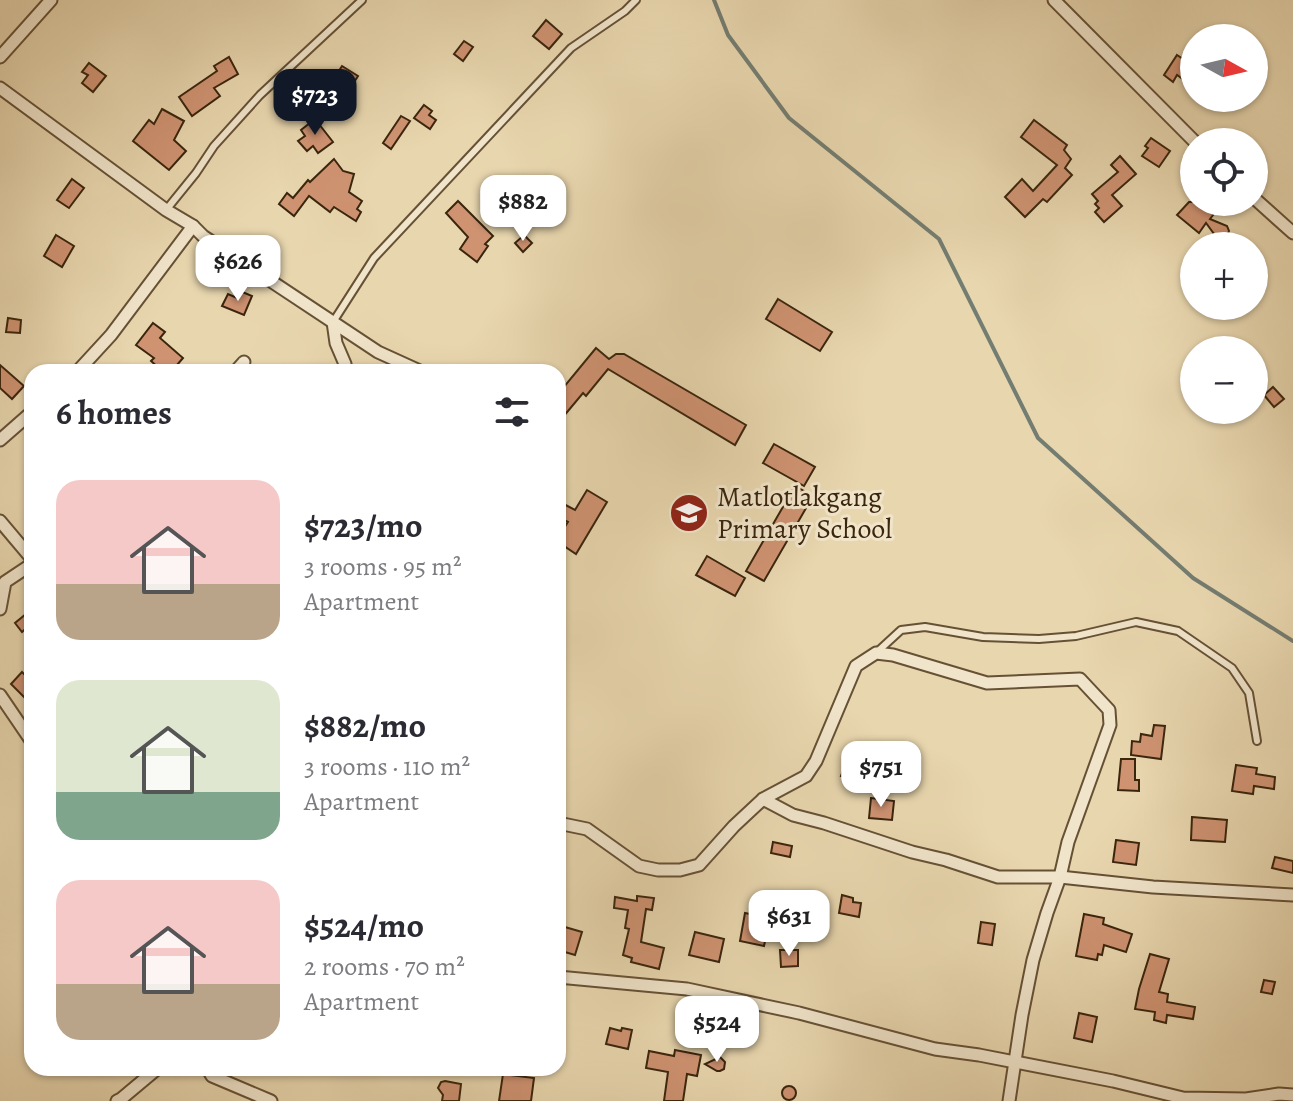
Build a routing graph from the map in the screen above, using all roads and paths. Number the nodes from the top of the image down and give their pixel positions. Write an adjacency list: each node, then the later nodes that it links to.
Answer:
1 (51, 0): 5 (street)
2 (362, 0): 8 (lane)
3 (636, 0): 12 (lane)
4 (1054, 0): 7 (street)
5 (0, 57)
6 (0, 88): 8 (street)
7 (1181, 128)
8 (166, 210): 10 (street)
9 (1268, 211): 11 (street)
10 (193, 226): 12 (street); 13 (street)
11 (1293, 233)
12 (333, 322): 14 (street); 15 (street)
13 (84, 364)
14 (345, 364)
15 (404, 364)
16 (24, 419): 17 (street)
17 (0, 440)
18 (0, 521): 19 (street)
19 (24, 552)
20 (24, 568): 21 (street)
21 (0, 609)
22 (876, 653): 25 (lane); 26 (street); 28 (street)
23 (0, 695): 24 (street)
24 (24, 730)
25 (1257, 741)
26 (763, 799): 27 (street); 28 (street)
27 (566, 825)
28 (1060, 877): 29 (street); 31 (street)
29 (1293, 895)
30 (566, 978): 31 (street)
31 (1015, 1063): 34 (street); 37 (street)
32 (148, 1076): 35 (street)
33 (212, 1076): 36 (street)
34 (1293, 1095)
35 (117, 1101)
36 (271, 1101)
37 (1009, 1101)

